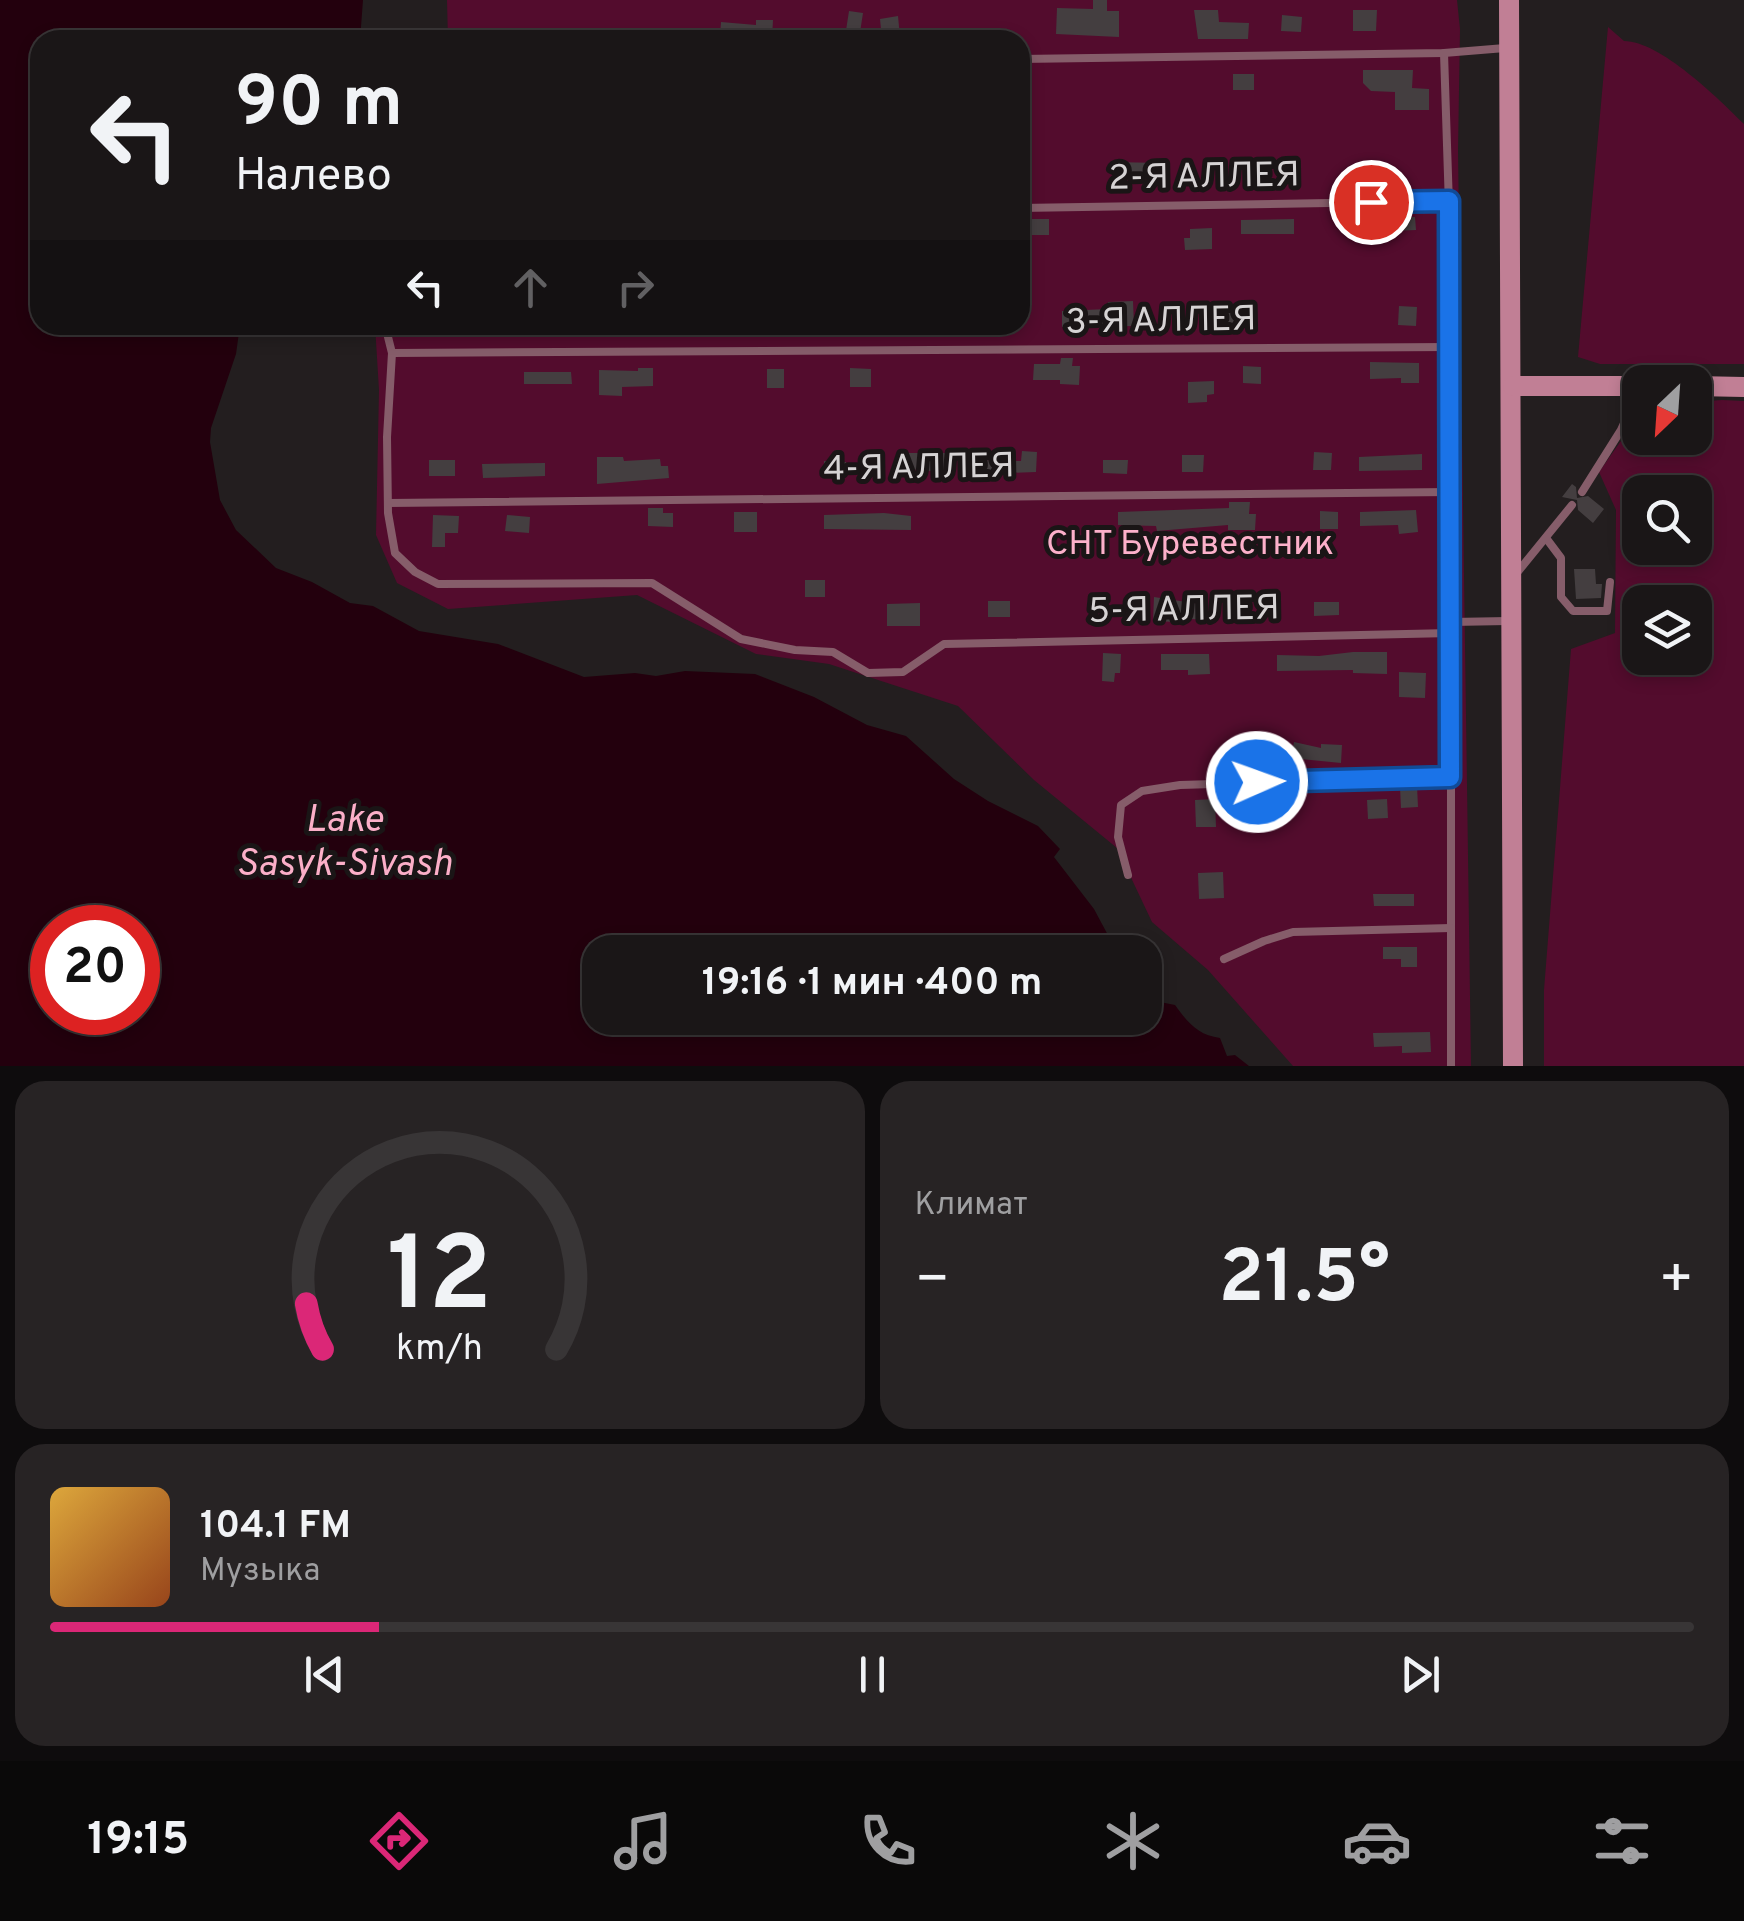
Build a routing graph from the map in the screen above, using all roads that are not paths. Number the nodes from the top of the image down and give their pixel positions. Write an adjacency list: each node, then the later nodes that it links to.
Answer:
1 (1510, 0): 2 (main road)
2 (1510, 47): 3 (lane); 10 (main road)
3 (1444, 53): 4 (lane); 5 (lane)
4 (1030, 59)
5 (1449, 201): 6 (lane, 2-Я АЛЛЕЯ); 8 (lane)
6 (1030, 208)
7 (388, 335): 9 (lane, 5-Я АЛЛЕЯ)
8 (1451, 347): 9 (lane, 3-Я АЛЛЕЯ); 15 (lane)
9 (392, 353): 17 (lane, 5-Я АЛЛЕЯ)
10 (1513, 386): 13 (main road); 20 (main road)
11 (1712, 386): 12 (main road)
12 (1744, 386)
13 (1622, 387)
14 (1622, 426): 16 (lane)
15 (1451, 492): 17 (lane, 4-Я АЛЛЕЯ); 23 (lane)
16 (1582, 492)
17 (388, 503): 24 (lane, 5-Я АЛЛЕЯ)
18 (1572, 504): 19 (lane)
19 (1546, 538): 20 (lane); 21 (lane)
20 (1513, 578): 22 (main road)
21 (1610, 582)
22 (1513, 620): 23 (lane); 30 (main road)
23 (1450, 622): 24 (lane)
24 (1450, 633): 25 (lane)
25 (1450, 777): 26 (lane); 27 (lane)
26 (1128, 875)
27 (1451, 928): 28 (lane); 29 (lane)
28 (1224, 960)
29 (1451, 1066)
30 (1512, 1066)

